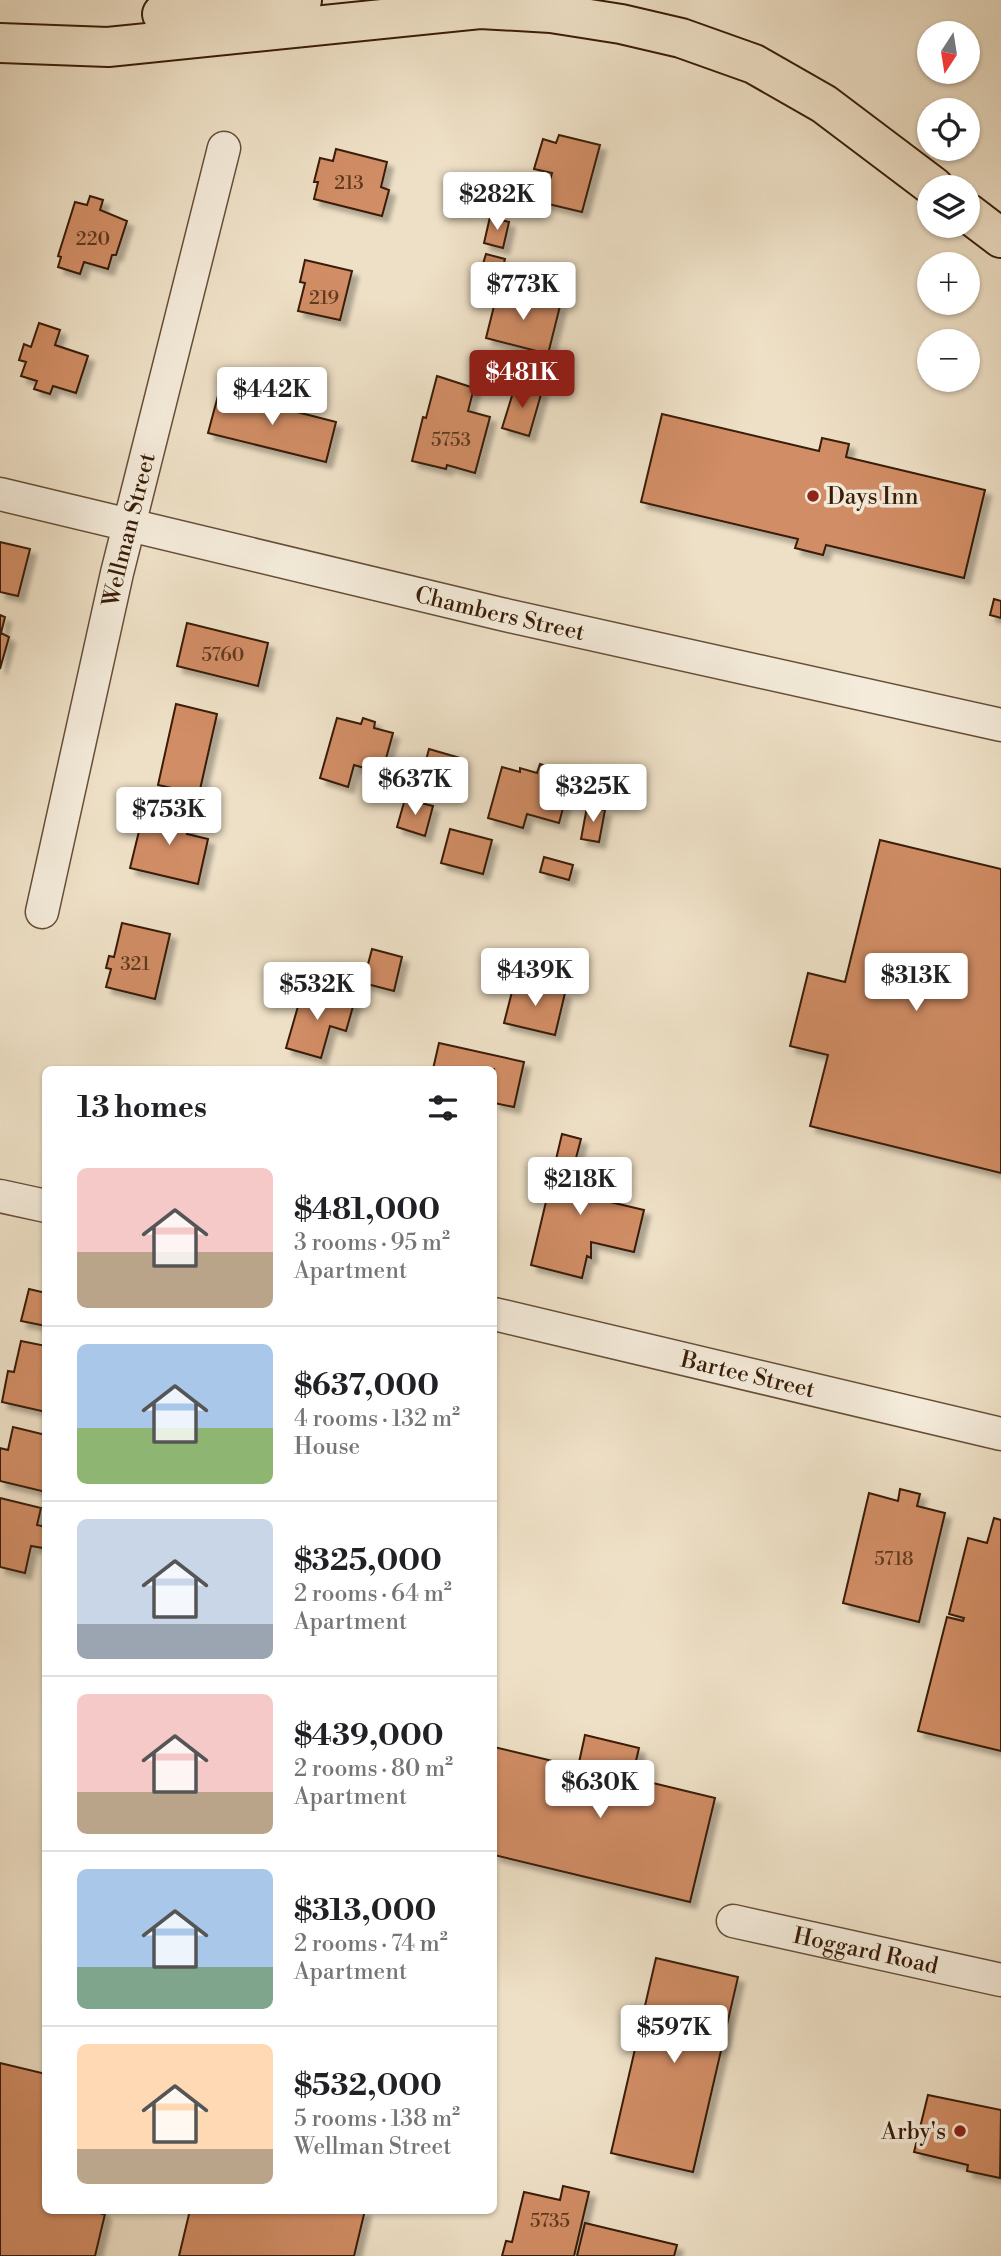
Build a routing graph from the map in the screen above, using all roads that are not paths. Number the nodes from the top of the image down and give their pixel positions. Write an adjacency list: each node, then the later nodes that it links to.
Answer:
1 (302, 0): 2 (highway)
2 (0, 29)
3 (0, 43): 5 (highway)
4 (224, 148): 9 (street, Wellman Street)
5 (918, 175)
6 (980, 222): 7 (highway)
7 (1001, 238)
8 (0, 494): 9 (street, Chambers Street)
9 (129, 525): 10 (street, Chambers Street); 11 (street, Wellman Street)
10 (1001, 725)
11 (42, 912)
12 (0, 1195): 13 (street)
13 (42, 1205)
14 (497, 1315): 15 (street, Bartee Street)
15 (1001, 1434)
16 (733, 1920): 17 (street, Hoggard Road)
17 (1001, 1980)

